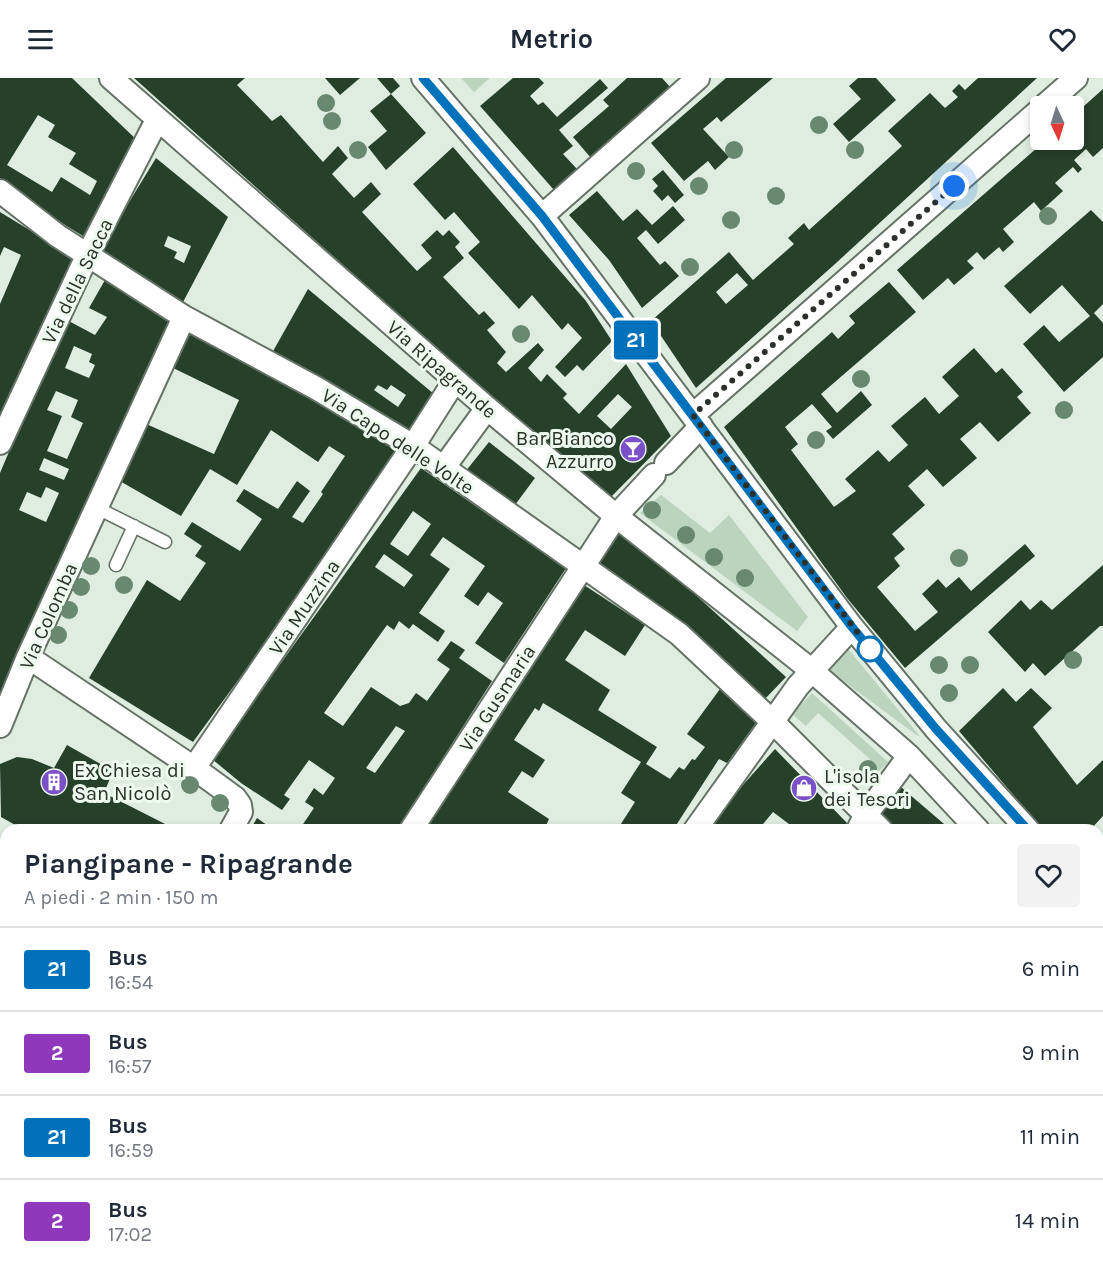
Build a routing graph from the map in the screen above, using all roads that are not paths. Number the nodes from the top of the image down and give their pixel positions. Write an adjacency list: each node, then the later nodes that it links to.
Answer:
1 (111, 78): 7 (street, Via Ripagrande)
2 (423, 78): 9 (street)
3 (698, 78): 9 (street)
4 (1077, 78): 5 (street, Via Gusmaria)
5 (1056, 96)
6 (1030, 119): 14 (street, Via Gusmaria)
7 (157, 120): 10 (street, Via della Sacca); 12 (street, Via Ripagrande)
8 (0, 191): 10 (street, Via Capo delle Volte)
9 (542, 216): 14 (street)
10 (87, 256): 11 (street, Via Capo delle Volte); 15 (street, Via della Sacca)
11 (184, 317): 16 (street, Via Capo delle Volte); 18 (street, Via Colomba)
12 (455, 380): 13 (street, Via Ripagrande); 16 (street, Via Muzzina)
13 (486, 408): 17 (street); 19 (street, Via Ripagrande)
14 (697, 420): 19 (street, Via Gusmaria); 24 (street)
15 (0, 443)
16 (413, 446): 17 (street, Via Capo delle Volte); 30 (street, Via Muzzina)
17 (444, 468): 23 (street, Via Capo delle Volte)
18 (97, 508): 20 (lane); 25 (street, Via Colomba)
19 (616, 516): 23 (street, Via Gusmaria); 26 (street, Via Ripagrande)
20 (134, 526): 21 (lane); 22 (lane)
21 (165, 542)
22 (116, 565)
23 (582, 567): 27 (street, Via Capo delle Volte); 32 (street, Via Gusmaria)
24 (852, 627): 26 (street); 37 (street)
25 (28, 657): 28 (street, Via Colomba); 30 (street)
26 (805, 678): 27 (street); 29 (street, Via Ripagrande)
27 (773, 722): 33 (street); 34 (street, Via Capo delle Volte)
28 (0, 726)
29 (909, 756): 35 (street); 36 (street)
30 (194, 768): 31 (street)
31 (234, 824)
32 (415, 824)
33 (699, 824)
34 (867, 824)
35 (869, 824)
36 (972, 824)
37 (1023, 824)

